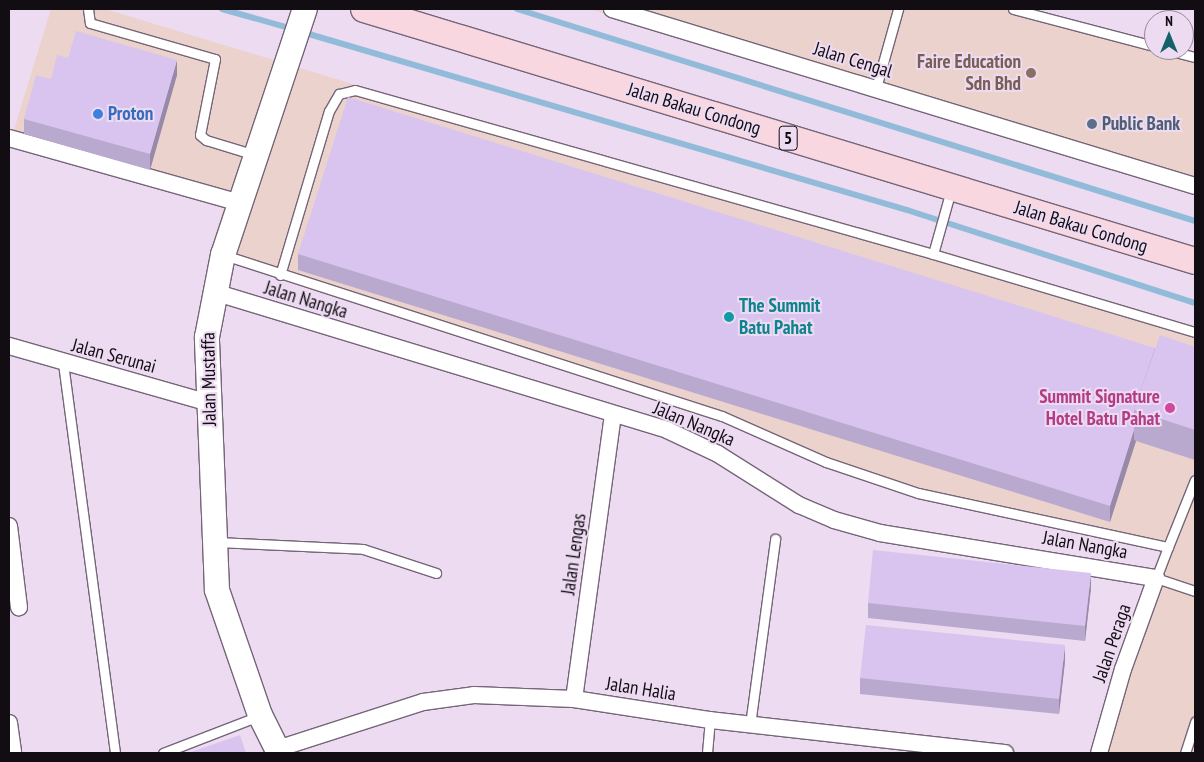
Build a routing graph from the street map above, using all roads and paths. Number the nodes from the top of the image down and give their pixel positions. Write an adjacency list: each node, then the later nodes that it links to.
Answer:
1 (88, 9): 10 (lane)
2 (364, 9): 12 (main road, Jalan Bakau Condong / 5)
3 (612, 9): 8 (street, Jalan Cengal)
4 (898, 9): 8 (lane)
5 (1012, 9): 7 (lane)
6 (302, 19): 10 (street, Jalan Mustaffa)
7 (1144, 43)
8 (876, 88): 11 (street, Jalan Cengal)
9 (9, 138): 13 (street)
10 (256, 156): 13 (street, Jalan Mustaffa)
11 (1195, 186)
12 (949, 198): 14 (lane); 16 (main road, Jalan Bakau Condong / 5)
13 (240, 203): 15 (street, Jalan Mustaffa)
14 (933, 254): 17 (lane); 19 (lane)
15 (223, 255): 17 (lane); 18 (street, Jalan Mustaffa)
16 (1195, 261)
17 (280, 275): 28 (lane)
18 (214, 292): 22 (street, Jalan Mustaffa); 23 (street, Jalan Nangka)
19 (1195, 332)
20 (9, 346): 21 (street, Jalan Serunai)
21 (63, 362): 22 (street, Jalan Serunai); 42 (lane)
22 (209, 403): 27 (street, Jalan Mustaffa)
23 (613, 415): 30 (street, Jalan Nangka); 33 (street, Jalan Lengas)
24 (1195, 480): 28 (lane, Jalan Peraga)
25 (9, 526): 32 (street)
26 (775, 539): 38 (lane)
27 (214, 542): 29 (lane); 34 (street, Jalan Mustaffa)
28 (1168, 546): 30 (lane, Jalan Peraga)
29 (436, 573)
30 (1156, 578): 31 (lane); 46 (street, Jalan Peraga)
31 (1195, 591)
32 (19, 607)
33 (574, 699): 35 (street, Jalan Halia); 40 (street, Jalan Halia)
34 (260, 716): 40 (street, Jalan Mustaffa); 43 (lane)
35 (710, 720): 38 (street, Jalan Halia); 44 (lane)
36 (1195, 722): 47 (lane)
37 (9, 723): 41 (street)
38 (750, 725): 39 (street, Jalan Halia)
39 (908, 748): 45 (street, Jalan Halia)
40 (278, 751)
41 (13, 753)
42 (115, 753)
43 (163, 753)
44 (708, 753)
45 (1005, 753)
46 (1100, 753)
47 (1185, 753)

